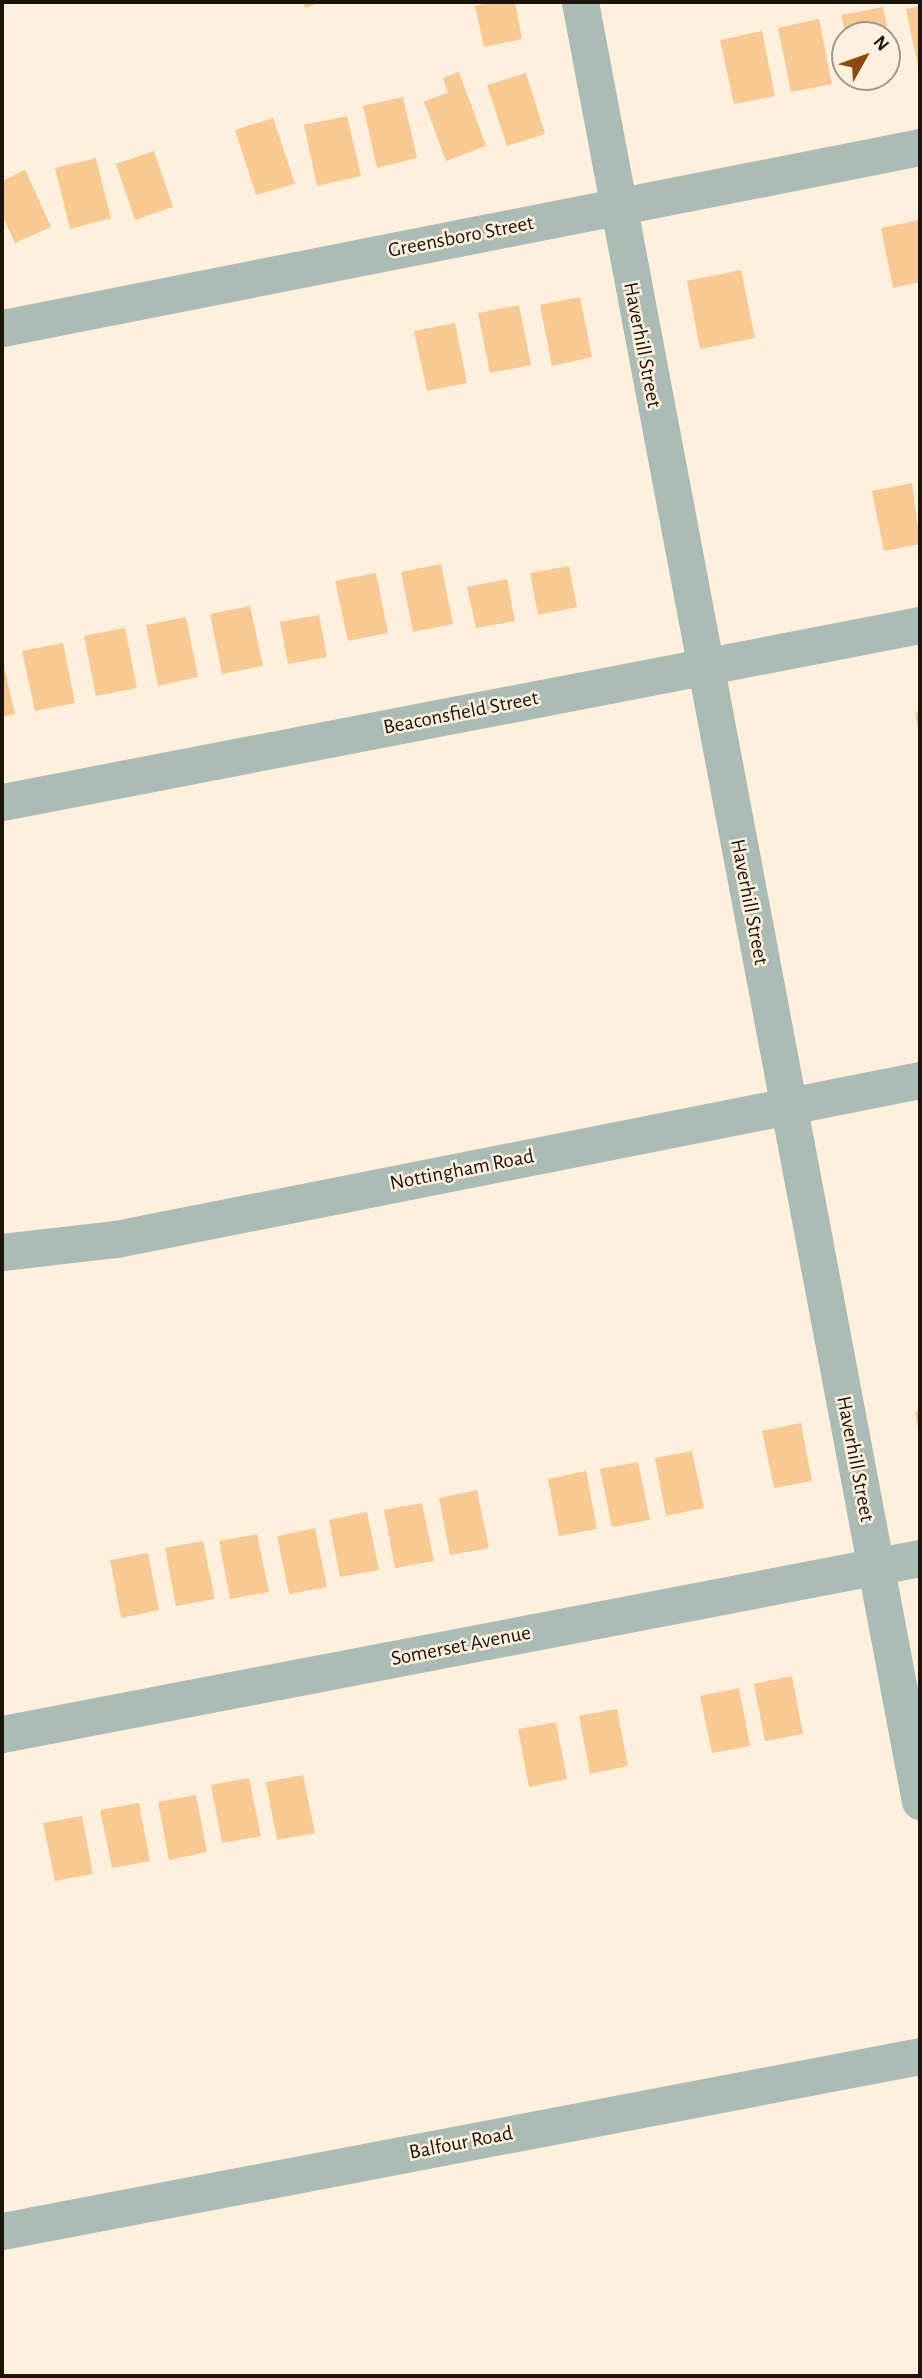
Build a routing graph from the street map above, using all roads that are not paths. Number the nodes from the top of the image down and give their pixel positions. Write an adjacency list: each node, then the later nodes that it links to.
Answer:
1 (580, 2): 3 (street, Haverhill Street)
2 (920, 147): 3 (street, Greensboro Street)
3 (616, 206): 4 (street, Greensboro Street); 6 (street, Haverhill Street)
4 (2, 328)
5 (920, 625): 6 (street, Beaconsfield Street)
6 (705, 667): 7 (street, Beaconsfield Street); 9 (street, Haverhill Street)
7 (2, 802)
8 (920, 1080): 9 (street, Nottingham Road)
9 (788, 1105): 10 (street, Nottingham Road); 12 (street, Haverhill Street)
10 (2, 1252)
11 (920, 1558): 12 (street, Somerset Avenue)
12 (876, 1567): 13 (street, Somerset Avenue); 14 (street, Haverhill Street)
13 (2, 1734)
14 (920, 1801)
15 (920, 2056): 16 (street, Balfour Road)
16 (2, 2231)

